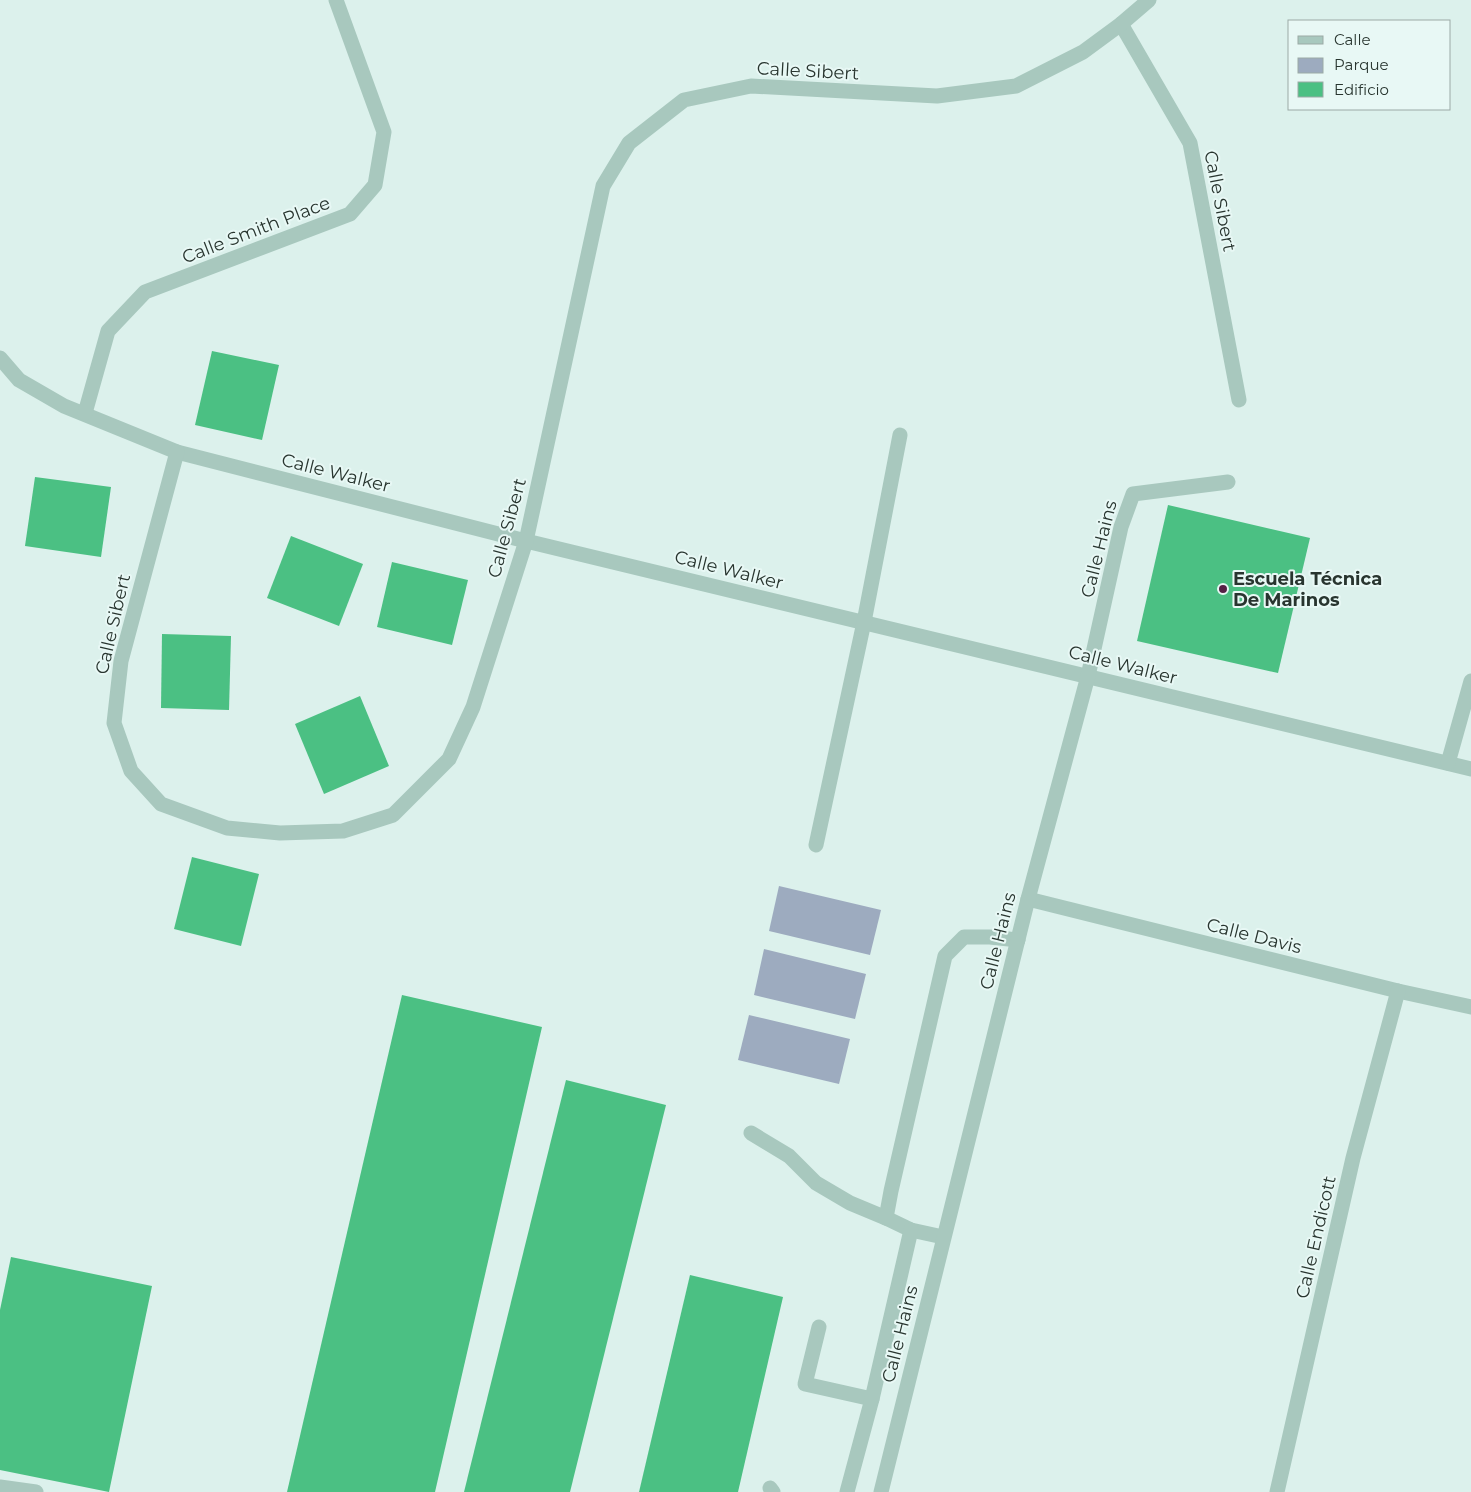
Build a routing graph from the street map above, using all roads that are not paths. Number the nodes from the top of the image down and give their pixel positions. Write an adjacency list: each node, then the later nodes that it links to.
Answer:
1 (336, 0): 6 (street, Calle Smith Place)
2 (1149, 0): 3 (street, Calle Sibert)
3 (1121, 24): 5 (street, Calle Sibert); 10 (street, Calle Sibert)
4 (0, 358): 6 (street, Calle Walker)
5 (1239, 400)
6 (85, 414): 8 (street, Calle Walker)
7 (900, 435): 11 (street)
8 (177, 452): 10 (street, Calle Walker); 10 (street, Calle Sibert)
9 (1228, 482): 12 (street, Calle Hains)
10 (526, 541): 11 (street, Calle Walker)
11 (864, 622): 12 (street, Calle Walker); 16 (street)
12 (1088, 676): 14 (street, Calle Walker); 17 (street, Calle Hains)
13 (1471, 681): 14 (street)
14 (1448, 763): 15 (street, Calle Walker)
15 (1471, 768)
16 (816, 845)
17 (1028, 899): 18 (street, Calle Hains); 19 (street, Calle Davis)
18 (1018, 940): 22 (street); 24 (street, Calle Hains)
19 (1398, 991): 20 (street, Calle Davis); 31 (street, Calle Endicott)
20 (1471, 1007)
21 (751, 1133): 22 (street)
22 (886, 1218): 23 (street)
23 (911, 1230): 24 (street); 26 (street)
24 (943, 1237): 30 (street, Calle Hains)
25 (819, 1326): 26 (street)
26 (872, 1399): 29 (street)
27 (0, 1487): 28 (street)
28 (36, 1492)
29 (847, 1492)
30 (880, 1492)
31 (1278, 1492)

